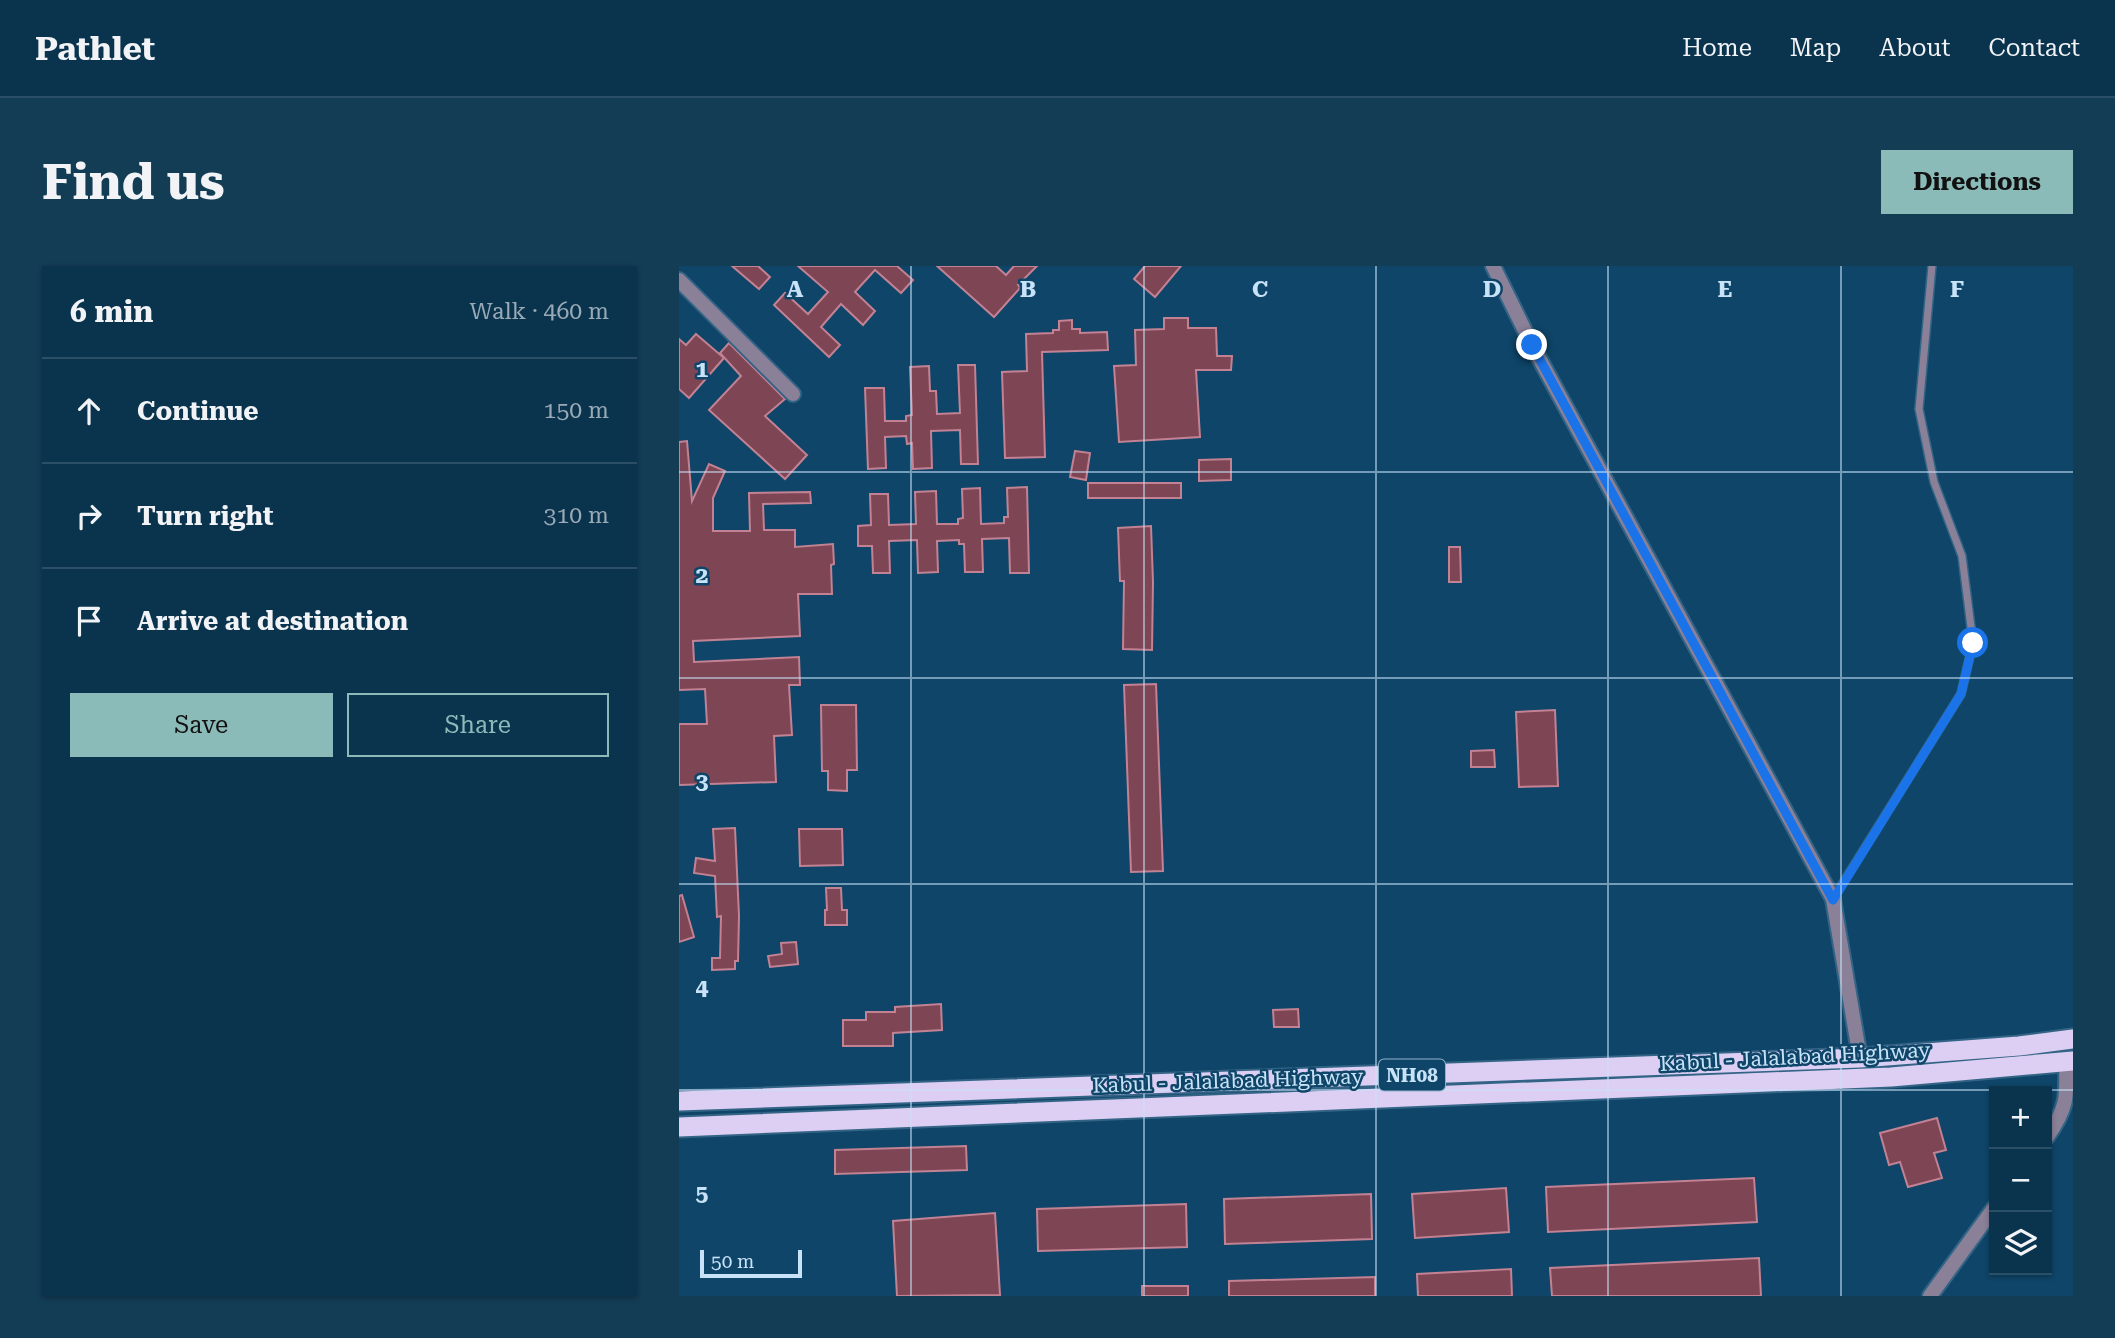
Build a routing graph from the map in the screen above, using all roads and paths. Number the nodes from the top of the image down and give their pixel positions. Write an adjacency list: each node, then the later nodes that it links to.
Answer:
1 (1493, 266): 5 (street)
2 (1932, 266): 5 (lane)
3 (679, 280): 4 (street)
4 (793, 394)
5 (1833, 900): 9 (street)
6 (2073, 1039): 7 (highway, Kabul - Jalalabad Highway / NH08)
7 (2019, 1046): 8 (highway, Kabul - Jalalabad Highway / NH08); 12 (highway)
8 (1889, 1056): 9 (highway, Kabul - Jalalabad Highway / NH08); 13 (highway)
9 (1860, 1058): 10 (highway, Kabul - Jalalabad Highway / NH08)
10 (1803, 1060): 14 (highway); 15 (highway, Kabul - Jalalabad Highway / NH08)
11 (2069, 1061): 12 (highway, Kabul - Jalalabad Highway / NH08); 19 (street)
12 (2021, 1067): 13 (highway, Kabul - Jalalabad Highway / NH08)
13 (1891, 1077): 14 (highway, Kabul - Jalalabad Highway / NH08)
14 (1804, 1080): 17 (highway, Kabul - Jalalabad Highway / NH08)
15 (1009, 1090): 16 (highway, Kabul - Jalalabad Highway / NH08); 17 (highway)
16 (679, 1101)
17 (1011, 1112): 18 (highway, Kabul - Jalalabad Highway / NH08)
18 (679, 1127)
19 (2052, 1129)
20 (1991, 1212): 21 (street)
21 (1930, 1296)

